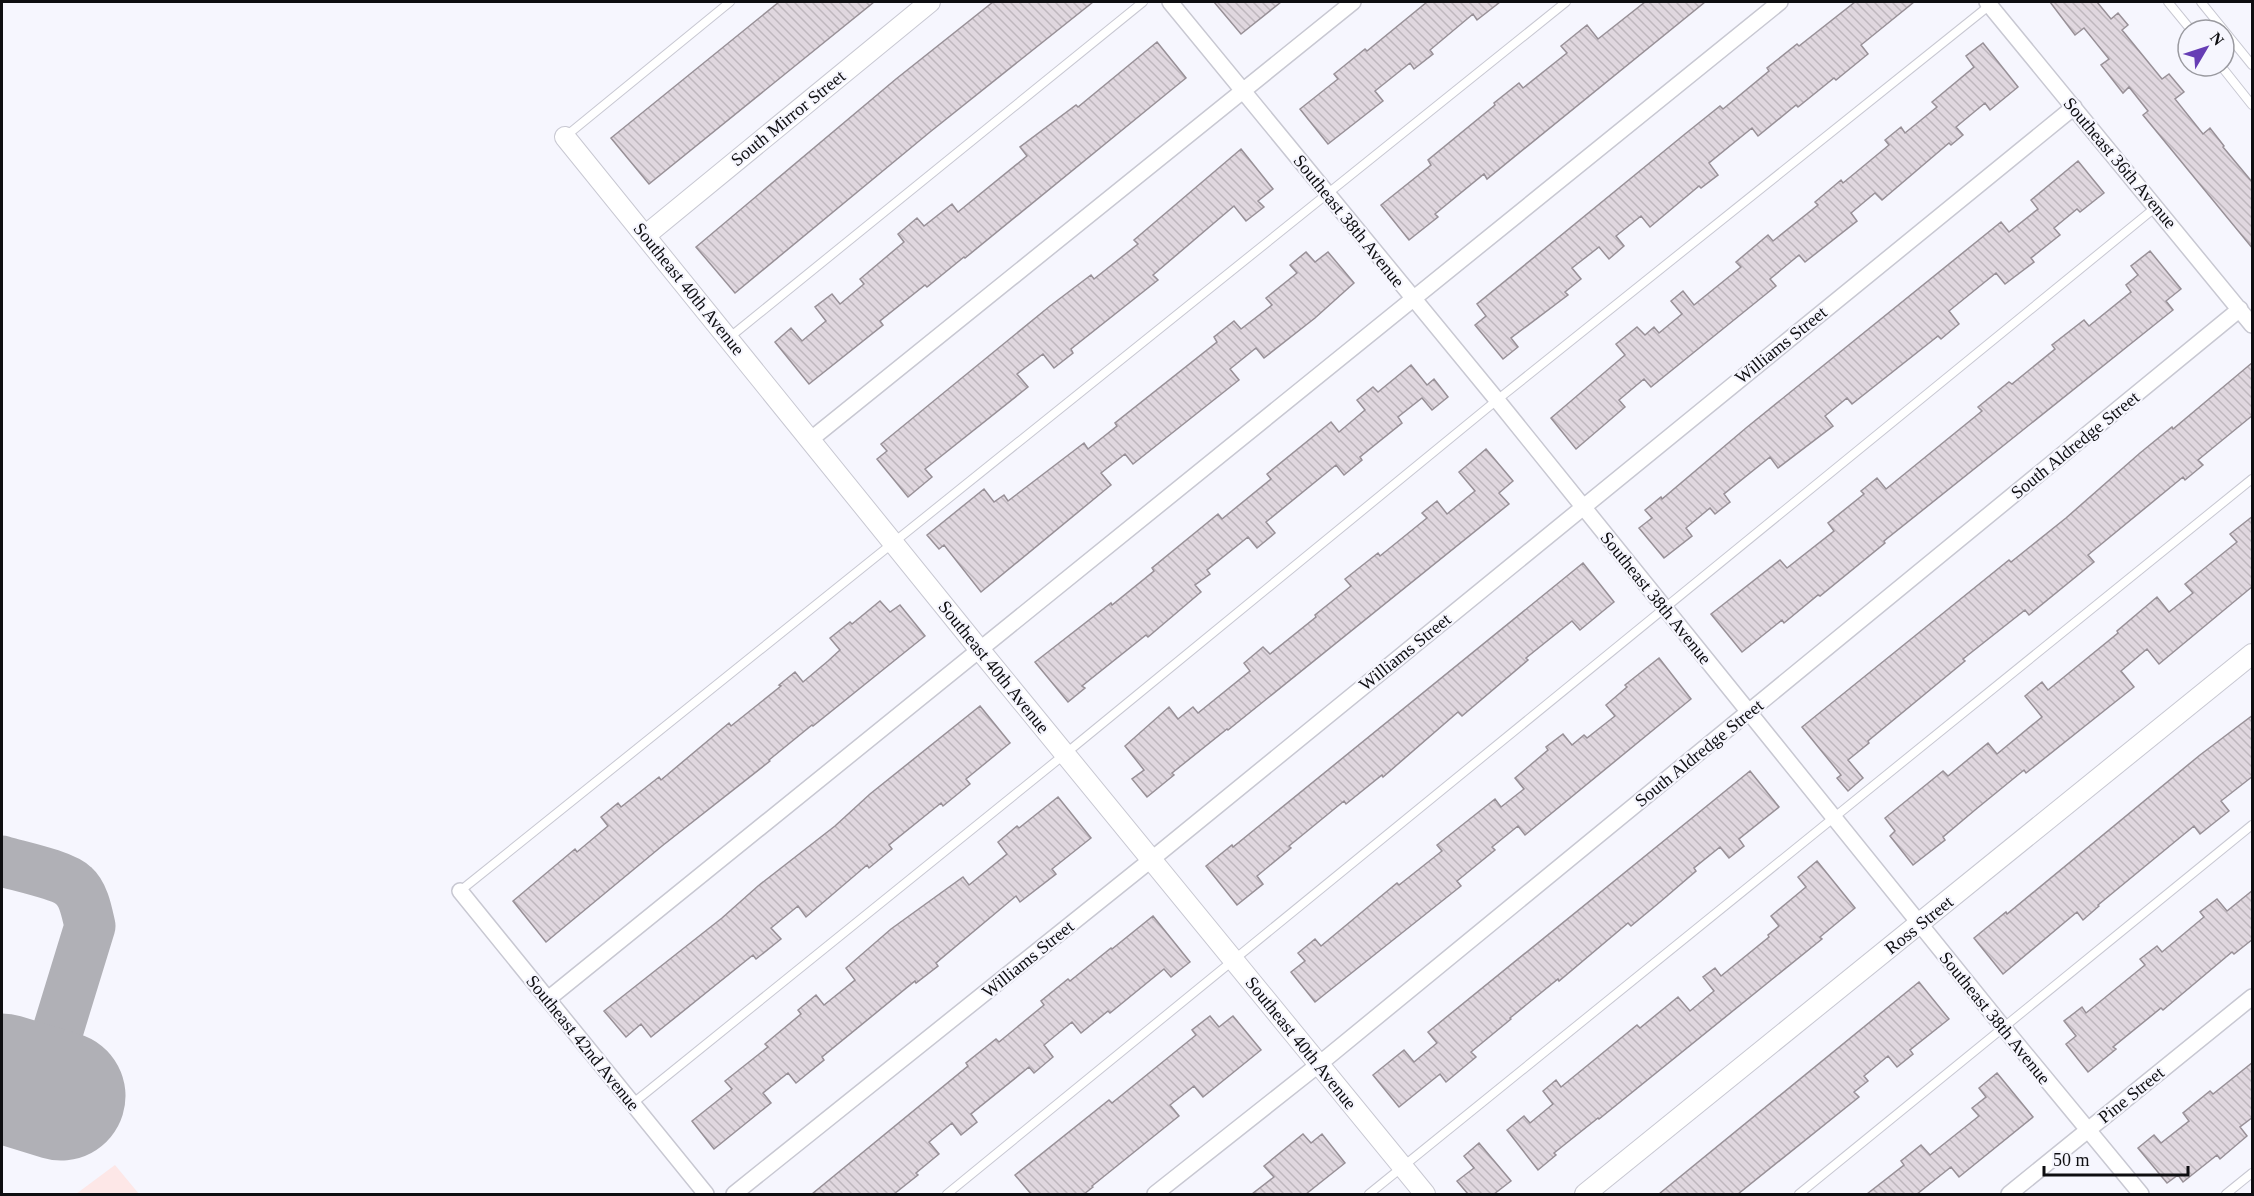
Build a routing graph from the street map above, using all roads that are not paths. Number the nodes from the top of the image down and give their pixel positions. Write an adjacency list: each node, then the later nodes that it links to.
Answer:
1 (730, 2): 17 (lane)
2 (930, 2): 20 (street, South Mirror Street)
3 (1143, 2): 24 (lane)
4 (1170, 2): 14 (street, Southeast 38th Avenue)
5 (1353, 2): 14 (street)
6 (1566, 2): 18 (lane)
7 (1780, 2): 21 (street)
8 (2168, 2): 11 (lane)
9 (2202, 2): 12 (lane)
10 (1989, 3): 16 (street, Southeast 36th Avenue); 25 (lane)
11 (2181, 18)
12 (2253, 65)
13 (2231, 78): 15 (lane)
14 (1243, 90): 18 (street, Southeast 38th Avenue); 26 (street)
15 (2253, 105)
16 (2074, 107): 19 (street, Southeast 36th Avenue); 28 (street, Williams Street)
17 (565, 137): 20 (street, Southeast 40th Avenue)
18 (1328, 194): 21 (street, Southeast 38th Avenue); 29 (lane)
19 (2156, 207): 22 (street, Southeast 36th Avenue); 30 (lane)
20 (646, 235): 24 (street, Southeast 40th Avenue)
21 (1412, 299): 25 (street, Southeast 38th Avenue); 31 (street)
22 (2240, 309): 23 (street, Southeast 36th Avenue); 33 (street, South Aldredge Street)
23 (2253, 325)
24 (728, 338): 26 (street, Southeast 40th Avenue)
25 (1497, 400): 28 (street, Southeast 38th Avenue); 34 (lane)
26 (810, 440): 29 (street, Southeast 40th Avenue)
27 (2253, 479): 35 (lane)
28 (1582, 507): 30 (street, Southeast 38th Avenue); 37 (street, Williams Street)
29 (895, 543): 31 (street, Southeast 40th Avenue); 38 (lane)
30 (1664, 609): 33 (street, Southeast 38th Avenue); 40 (lane)
31 (979, 649): 34 (street, Southeast 40th Avenue); 42 (street)
32 (2253, 654): 39 (street, Ross Street)
33 (1749, 713): 35 (street, Southeast 38th Avenue); 44 (street, South Aldredge Street)
34 (1065, 754): 37 (street, Southeast 40th Avenue); 45 (lane)
35 (1833, 817): 39 (street, Southeast 38th Avenue); 47 (lane)
36 (2253, 825): 43 (lane)
37 (1152, 859): 40 (street, Southeast 40th Avenue); 50 (street, Williams Street)
38 (460, 891): 42 (street, Southeast 42nd Avenue)
39 (1920, 925): 43 (street, Southeast 38th Avenue); 55 (street, Ross Street)
40 (1234, 961): 44 (street, Southeast 40th Avenue); 51 (lane)
41 (2253, 997): 46 (street, Pine Street)
42 (548, 999): 45 (street, Southeast 42nd Avenue)
43 (2003, 1027): 46 (street, Southeast 38th Avenue); 56 (lane)
44 (1318, 1065): 47 (street, Southeast 40th Avenue); 52 (street, South Aldredge Street)
45 (632, 1104): 49 (street, Southeast 42nd Avenue)
46 (2087, 1131): 57 (street, Pine Street); 58 (street, Southeast 38th Avenue)
47 (1403, 1167): 53 (lane); 54 (street, Southeast 40th Avenue)
48 (2253, 1173): 59 (lane)
49 (706, 1194)
50 (734, 1194)
51 (947, 1194)
52 (1155, 1194)
53 (1369, 1194)
54 (1425, 1194)
55 (1585, 1194)
56 (1799, 1194)
57 (2009, 1194)
58 (2141, 1194)
59 (2226, 1194)

